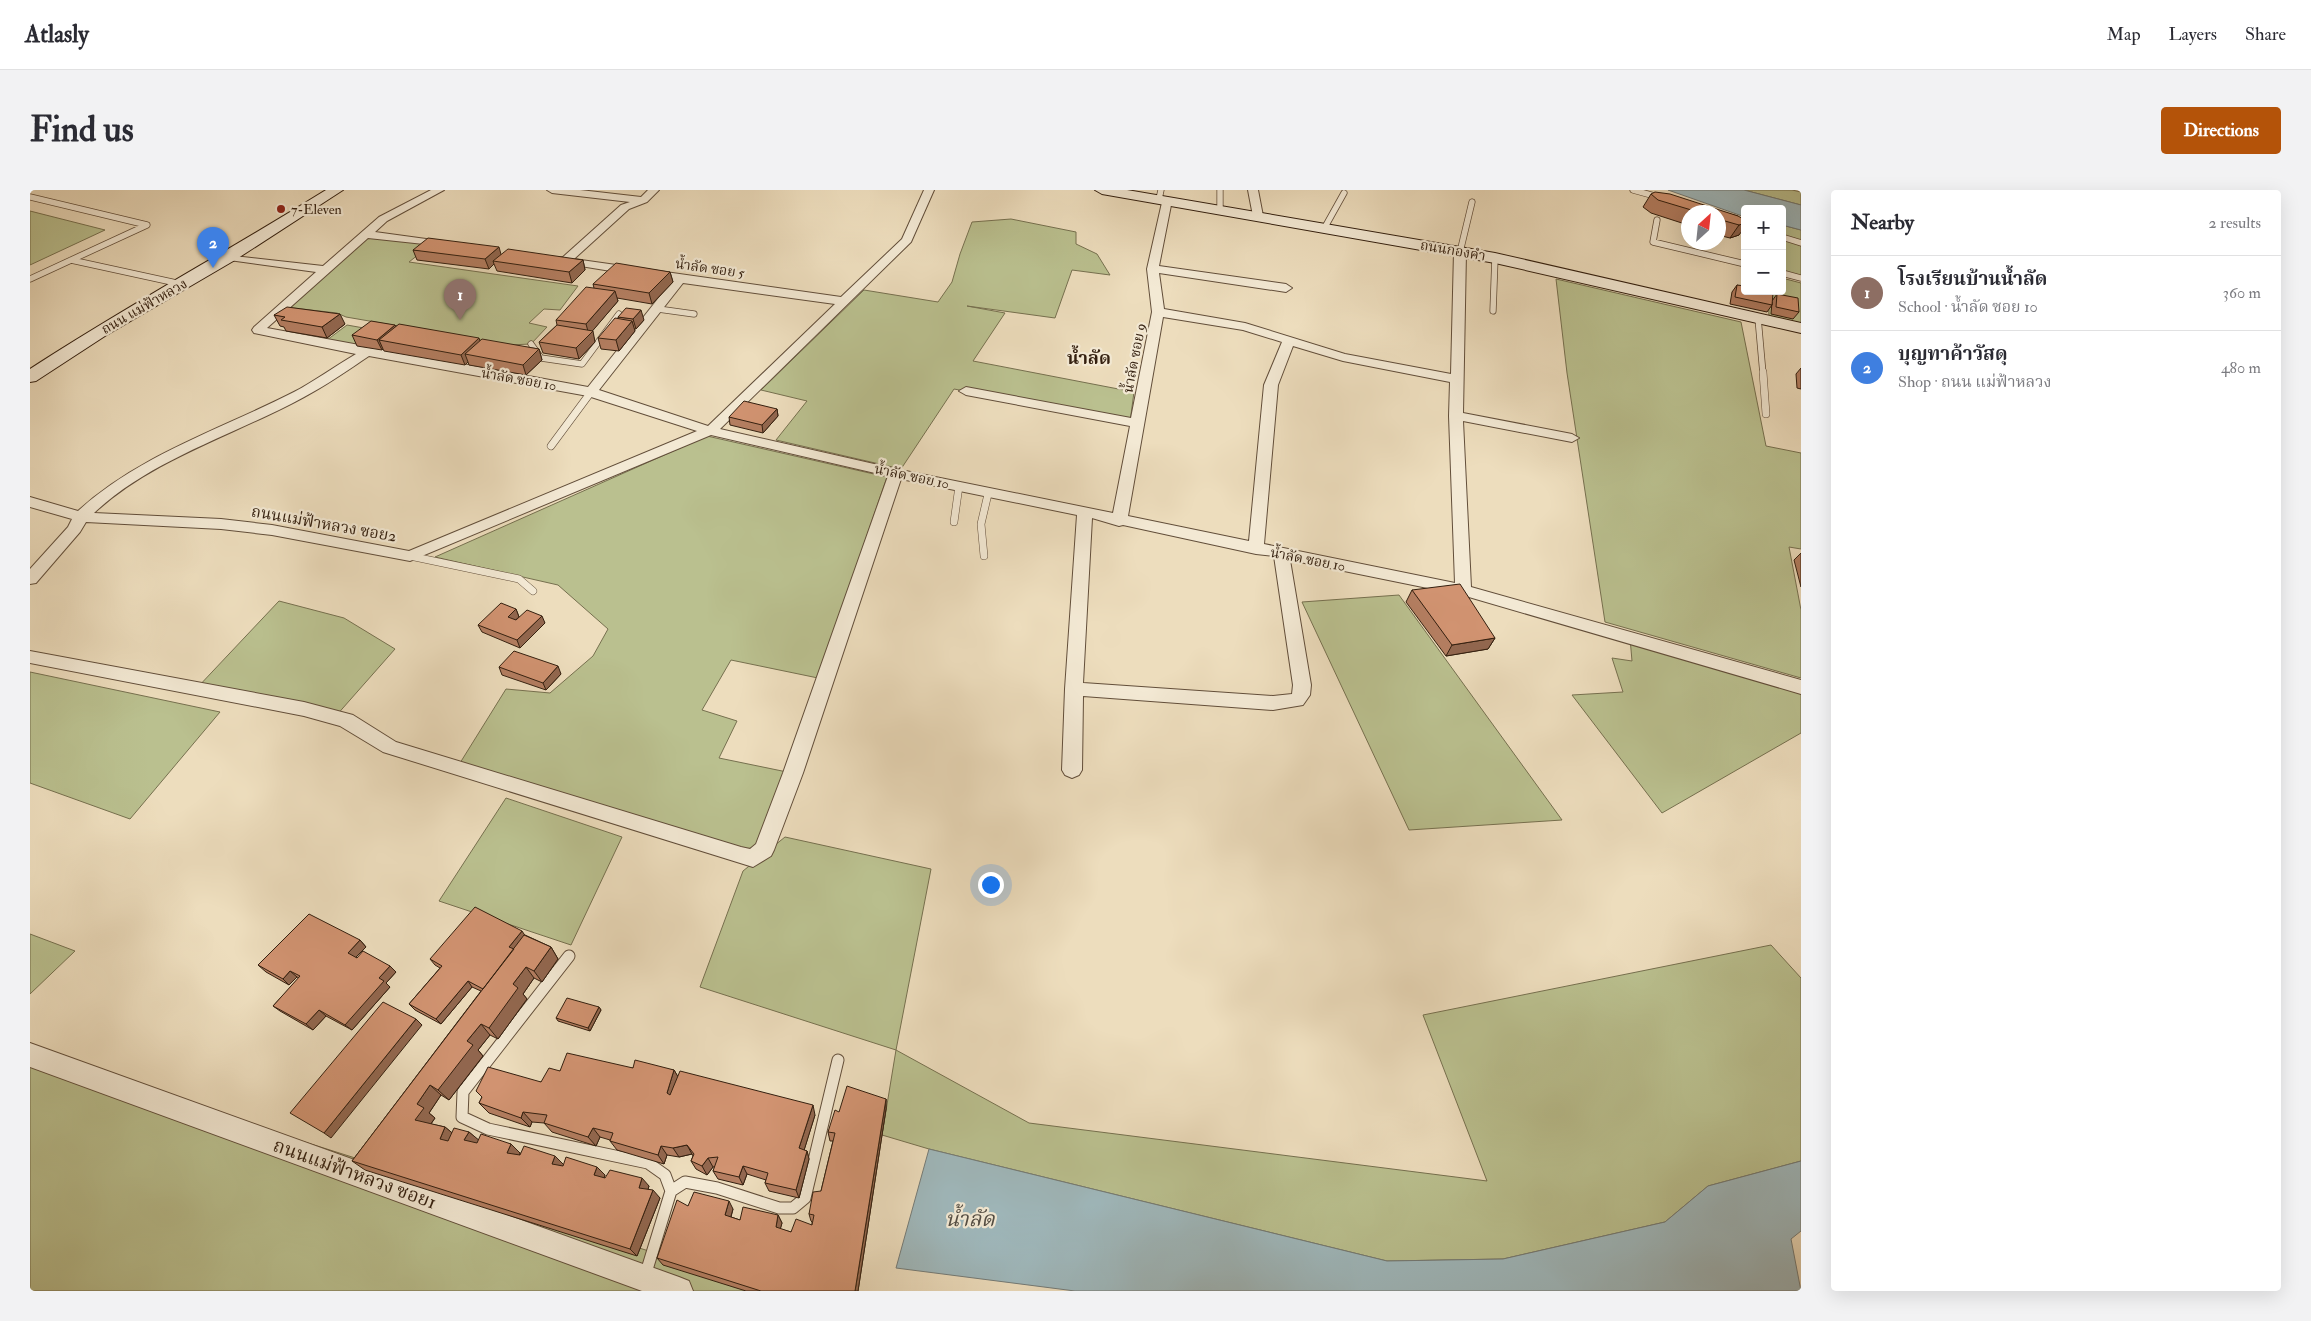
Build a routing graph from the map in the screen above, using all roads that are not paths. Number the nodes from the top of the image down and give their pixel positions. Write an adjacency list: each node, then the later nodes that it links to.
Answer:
1 (336, 190): 25 (street, ถนน แม่ฟ้าหลวง)
2 (440, 190): 20 (street, น้ำลัด ซอย 10)
3 (552, 190): 13 (street)
4 (654, 190): 13 (street)
5 (929, 190): 39 (street)
6 (1102, 190): 11 (street, ถนนกองคำ)
7 (1220, 190): 16 (lane)
8 (1253, 190): 17 (street)
9 (1633, 190): 14 (lane)
10 (1344, 193): 19 (lane)
11 (1162, 196): 16 (street, ถนนกองคำ); 31 (street, น้ำลัด ซอย 9)
12 (30, 197): 28 (lane)
13 (643, 200): 29 (street)
14 (1671, 201)
15 (1472, 202): 24 (lane)
16 (1220, 209): 17 (street, ถนนกองคำ)
17 (1258, 216): 19 (street, ถนนกองคำ)
18 (1658, 220): 30 (lane)
19 (1325, 227): 24 (street, ถนนกองคำ)
20 (365, 234): 23 (street); 32 (street, น้ำลัด ซอย 10)
21 (1786, 238): 22 (lane)
22 (1801, 243)
23 (461, 247)
24 (1460, 252): 27 (street, ถนนกองคำ); 51 (street)
25 (229, 257): 32 (street); 37 (street, ถนน แม่ฟ้าหลวง)
26 (547, 258): 29 (street, น้ำลัด ซอย 5)
27 (1495, 258): 41 (lane); 45 (street, ถนนกองคำ)
28 (70, 260): 35 (lane); 37 (lane)
29 (566, 260): 36 (street, น้ำลัด ซอย 5)
30 (1741, 263)
31 (1153, 269): 38 (street); 42 (street, น้ำลัด ซอย 9)
32 (325, 270): 49 (street, น้ำลัด ซอย 10)
33 (1786, 274): 34 (lane)
34 (1801, 278)
35 (30, 279)
36 (680, 279): 39 (street, น้ำลัด ซอย 5); 40 (street)
37 (181, 284): 50 (street, ถนน แม่ฟ้าหลวง)
38 (1286, 288)
39 (842, 301): 57 (street)
40 (658, 309): 44 (lane); 53 (street)
41 (1493, 311)
42 (1158, 312): 47 (street); 56 (street, น้ำลัด ซอย 9)
43 (619, 314): 48 (lane)
44 (694, 314)
45 (1758, 318): 46 (street, ถนนกองคำ); 54 (lane)
46 (1801, 328)
47 (1289, 341): 51 (street); 68 (street)
48 (531, 344)
49 (367, 352): 53 (street, น้ำลัด ซอย 10); 65 (street)
50 (30, 377)
51 (1456, 378): 55 (street)
52 (966, 391): 56 (street)
53 (591, 392): 57 (street, น้ำลัด ซอย 10); 59 (lane)
54 (1766, 414)
55 (1456, 416): 58 (street); 74 (street)
56 (1137, 423): 66 (street, น้ำลัด ซอย 9)
57 (710, 431): 60 (street, น้ำลัด ซอย 10); 70 (street, ถนนแม่ฟ้าหลวง ซอย2)
58 (1572, 438)
59 (551, 446)
60 (896, 474): 61 (street, น้ำลัด ซอย 10); 75 (street)
61 (959, 486): 62 (street, น้ำลัด ซอย 10); 67 (lane)
62 (988, 494): 64 (street, น้ำลัด ซอย 10); 71 (lane)
63 (30, 502): 65 (street, ถนนแม่ฟ้าหลวง ซอย2)
64 (1085, 514): 66 (street, น้ำลัด ซอย 10); 77 (street)
65 (81, 518): 70 (street, ถนนแม่ฟ้าหลวง ซอย2); 72 (street)
66 (1119, 521): 68 (street, น้ำลัด ซอย 10)
67 (954, 522)
68 (1256, 548): 69 (street, น้ำลัด ซอย 10)
69 (1281, 553): 74 (street, น้ำลัด ซอย 10); 77 (street)
70 (410, 556): 73 (lane)
71 (984, 556)
72 (30, 579)
73 (533, 590)
74 (1463, 590): 76 (street, น้ำลัด ซอย 10)
75 (30, 657)
76 (1801, 687)
77 (1074, 689): 78 (street)
78 (1072, 770)
79 (570, 956): 82 (lane)
80 (30, 1055): 83 (street, ถนนแม่ฟ้าหลวง ซอย1)
81 (838, 1060): 82 (lane)
82 (671, 1191): 83 (lane)
83 (644, 1278): 84 (street, ถนนแม่ฟ้าหลวง ซอย1)
84 (679, 1291)

